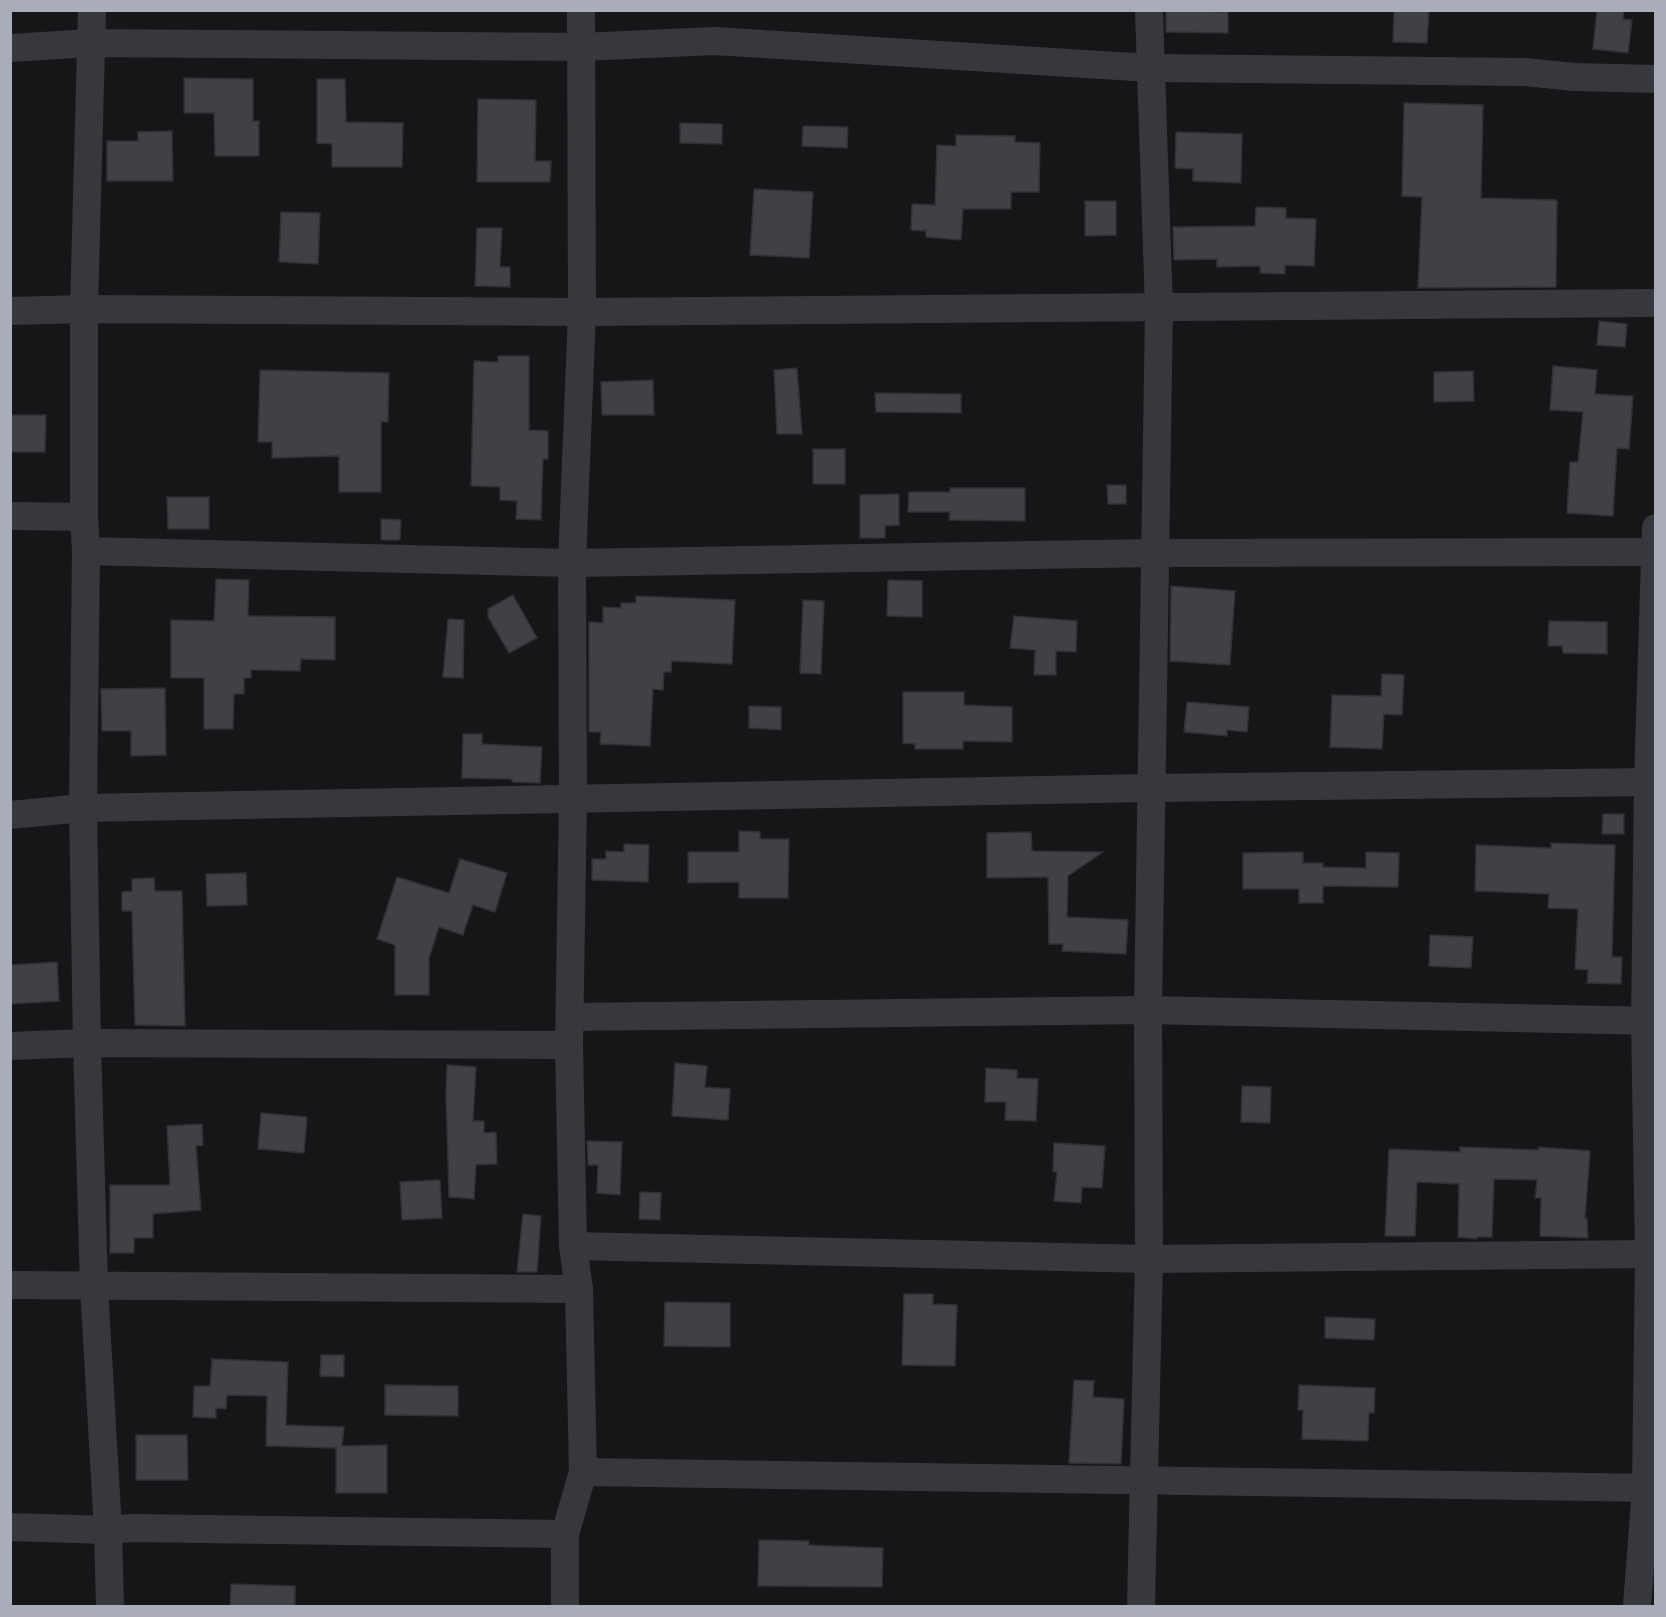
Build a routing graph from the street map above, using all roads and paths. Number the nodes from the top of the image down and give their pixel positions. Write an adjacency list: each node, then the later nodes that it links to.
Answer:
1 (92, 10): 4 (street)
2 (581, 10): 5 (street)
3 (1149, 10): 7 (street)
4 (90, 43): 5 (street); 6 (street); 10 (street)
5 (581, 47): 7 (street); 13 (street)
6 (10, 48)
7 (1151, 68): 8 (street); 11 (street)
8 (1656, 79)
9 (1656, 303): 11 (street)
10 (84, 309): 12 (street); 13 (street); 15 (street)
11 (1159, 309): 13 (street); 18 (street)
12 (10, 311)
13 (582, 312): 19 (street)
14 (10, 516): 15 (street)
15 (84, 518): 17 (street)
16 (1655, 544): 18 (street); 20 (street)
17 (86, 551): 19 (street); 23 (street)
18 (1154, 552): 19 (street); 21 (street)
19 (572, 563): 22 (street)
20 (1652, 782): 21 (street); 27 (street)
21 (1151, 788): 22 (street); 25 (street)
22 (573, 797): 23 (street); 26 (street)
23 (83, 808): 24 (street); 28 (street)
24 (10, 815)
25 (1148, 1010): 26 (street); 27 (street); 33 (street)
26 (570, 1017): 30 (street)
27 (1650, 1021): 32 (street)
28 (87, 1043): 29 (street); 30 (street); 35 (street)
29 (10, 1046)
30 (569, 1046): 31 (street)
31 (573, 1246): 33 (street); 36 (street)
32 (1653, 1254): 33 (street); 39 (street)
33 (1149, 1259): 38 (street)
34 (10, 1285): 35 (street)
35 (94, 1287): 36 (street); 41 (street)
36 (579, 1290): 37 (street)
37 (583, 1472): 38 (street); 42 (street)
38 (1145, 1479): 39 (street); 45 (street)
39 (1651, 1488): 46 (street)
40 (10, 1527): 41 (street)
41 (108, 1530): 42 (street); 43 (street)
42 (564, 1534): 44 (street)
43 (110, 1606)
44 (565, 1606)
45 (1141, 1606)
46 (1637, 1606)

